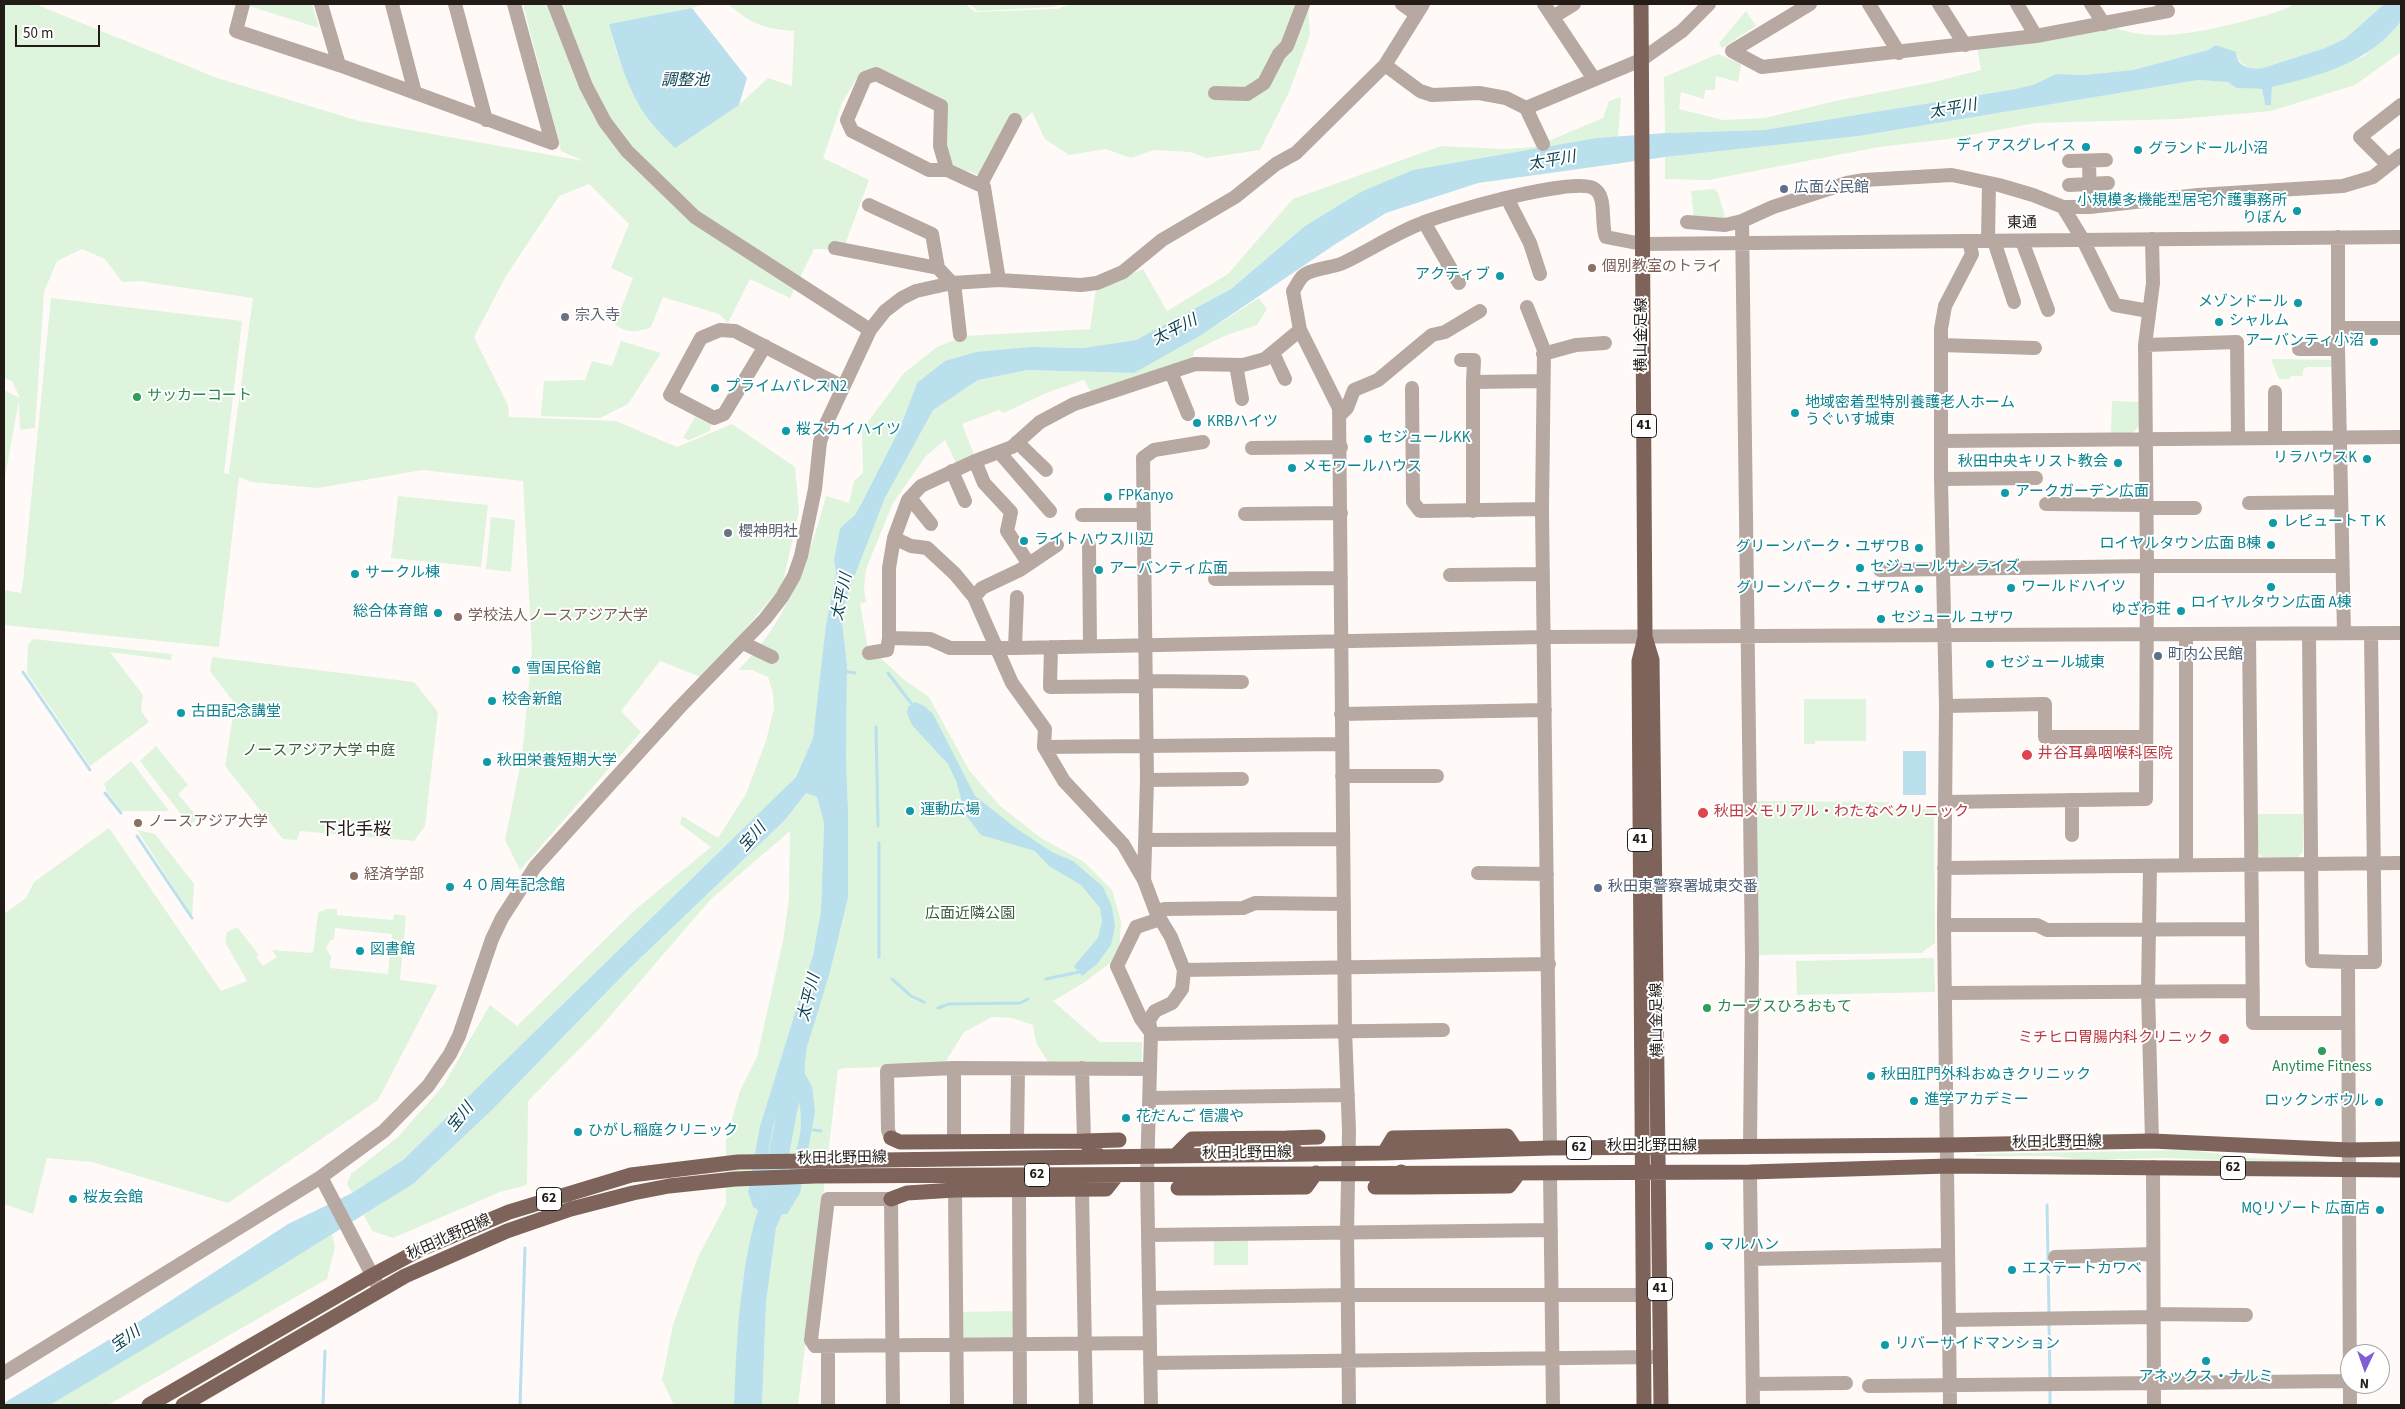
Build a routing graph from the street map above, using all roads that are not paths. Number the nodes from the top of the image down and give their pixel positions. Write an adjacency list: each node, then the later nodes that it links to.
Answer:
1 (243, 4): 26 (street)
2 (321, 4): 26 (street)
3 (392, 4): 29 (street)
4 (454, 4): 33 (street)
5 (514, 4): 33 (street)
6 (554, 4): 76 (street)
7 (1303, 4): 30 (street)
8 (1402, 4): 19 (street)
9 (1544, 4): 20 (street)
10 (1574, 4): 20 (street)
11 (1641, 4): 25 (main road, 横山金足線 / 41)
12 (1709, 4): 25 (street)
13 (1810, 4): 24 (street)
14 (1869, 4): 24 (street)
15 (1939, 4): 23 (street)
16 (2017, 4): 22 (street)
17 (2092, 4): 21 (street)
18 (2162, 4): 21 (street)
19 (1420, 9): 27 (street)
20 (1553, 17): 28 (street)
21 (2104, 24): 22 (street)
22 (2036, 36): 23 (street)
23 (1965, 46): 24 (street)
24 (1899, 53)
25 (1641, 60): 28 (street); 61 (main road, 横山金足線 / 41)
26 (339, 65): 29 (street)
27 (1385, 65): 32 (street); 66 (street)
28 (1594, 79): 32 (street)
29 (415, 93): 33 (street)
30 (1215, 93)
31 (2401, 105): 40 (street)
32 (1526, 108): 35 (street)
33 (486, 120)
34 (1015, 120): 44 (street)
35 (1543, 144)
36 (2401, 155): 40 (street)
37 (2106, 160): 39 (street)
38 (2069, 161): 39 (street)
39 (2089, 161): 45 (street)
40 (2388, 165): 50 (street)
41 (947, 170): 41 (street); 44 (street)
42 (1989, 183): 49 (street); 51 (street); 60 (street)
43 (2108, 183): 45 (street)
44 (981, 184): 66 (street)
45 (2089, 184): 46 (street); 50 (street)
46 (2070, 185)
47 (1507, 198): 52 (street); 61 (street, 東通); 65 (street)
48 (869, 205): 64 (street)
49 (2063, 207): 50 (street); 58 (street)
50 (2090, 207)
51 (1742, 221): 53 (street); 62 (street)
52 (1424, 222): 68 (street); 77 (street)
53 (1688, 222)
54 (2401, 237): 55 (street, 東通)
55 (2338, 238): 56 (street, 東通); 74 (street)
56 (2152, 239): 58 (street, 東通); 73 (street)
57 (2022, 240): 58 (street, 東通); 60 (street, 東通); 71 (street)
58 (2083, 240): 73 (street)
59 (1969, 241): 60 (street, 東通); 62 (street, 東通); 80 (street)
60 (1991, 241): 69 (street)
61 (1642, 244): 62 (street, 東通); 154 (main road, 横山金足線 / 41)
62 (1743, 244): 155 (street)
63 (835, 248): 64 (street)
64 (938, 268): 67 (street)
65 (1540, 274)
66 (1000, 280): 67 (street)
67 (953, 283): 76 (street); 78 (street)
68 (1459, 283)
69 (2014, 302)
70 (1527, 307): 87 (street)
71 (2048, 310)
72 (1480, 311): 99 (street)
73 (2149, 311): 81 (street)
74 (2338, 328): 75 (street); 85 (street)
75 (2401, 328)
76 (870, 330): 94 (street)
77 (1300, 330): 86 (street); 99 (street)
78 (960, 335)
79 (1605, 344): 87 (street)
80 (1941, 345): 83 (street); 105 (street)
81 (2146, 345): 103 (street); 104 (street)
82 (765, 346): 82 (street); 94 (street)
83 (2035, 348)
84 (2299, 349): 85 (street)
85 (2338, 349): 101 (street)
86 (1273, 353): 89 (street); 91 (street)
87 (1543, 354): 92 (street)
88 (1462, 360): 93 (street)
89 (1236, 365): 90 (street); 97 (street)
90 (1171, 372): 98 (street); 106 (street)
91 (1285, 378)
92 (1543, 381): 93 (street); 123 (street)
93 (1474, 382): 125 (street)
94 (843, 387): 158 (street)
95 (1412, 388): 125 (street)
96 (2275, 392): 100 (street)
97 (1242, 399)
98 (1188, 414)
99 (1340, 414): 108 (street)
100 (2275, 437): 101 (street); 103 (street)
101 (2340, 437): 102 (street); 118 (street)
102 (2401, 437)
103 (2238, 438): 104 (street)
104 (2145, 439): 105 (street); 121 (street)
105 (1941, 441): 115 (street)
106 (1017, 442): 110 (street); 112 (street)
107 (1203, 442): 129 (street)
108 (1341, 447): 109 (street); 126 (street)
109 (1252, 448)
110 (999, 452): 111 (street); 124 (street)
111 (975, 461): 113 (street); 134 (street)
112 (1046, 470)
113 (952, 471): 116 (street); 117 (street)
114 (2036, 478): 115 (street)
115 (1941, 479): 138 (street)
116 (910, 498): 130 (street); 131 (street)
117 (965, 501)
118 (2341, 502): 119 (street); 136 (street)
119 (2249, 503)
120 (2046, 504): 121 (street)
121 (2146, 506): 122 (street); 135 (street)
122 (2195, 508)
123 (1542, 510): 125 (street); 139 (street)
124 (1050, 511)
125 (1473, 511)
126 (1341, 513): 127 (street); 142 (street)
127 (1245, 514)
128 (1082, 515): 129 (street)
129 (1144, 515): 159 (street)
130 (931, 524)
131 (894, 538): 143 (street); 156 (street)
132 (1089, 544): 160 (street)
133 (1058, 545): 134 (street)
134 (1029, 564): 143 (street)
135 (2148, 566): 136 (street); 138 (street); 148 (street)
136 (2342, 566): 145 (street)
137 (1880, 570): 138 (street)
138 (1943, 570): 152 (street)
139 (1544, 574): 140 (street); 153 (street)
140 (1450, 575)
141 (1215, 578): 142 (street)
142 (1341, 578): 157 (street)
143 (974, 596): 162 (street)
144 (1017, 597): 163 (street)
145 (2344, 633): 146 (street); 151 (street)
146 (2371, 633): 147 (street); 186 (street)
147 (2401, 633)
148 (2146, 634): 149 (street); 152 (street); 171 (street)
149 (2186, 634): 150 (street); 187 (street)
150 (2249, 634): 151 (street); 188 (street)
151 (2309, 634): 185 (street)
152 (1945, 636): 155 (street); 168 (street)
153 (1545, 637): 154 (street); 157 (street); 169 (street)
154 (1645, 637): 155 (street); 194 (main road, 横山金足線 / 41); 195 (main road, 横山金足線 / 41)
155 (1748, 637): 227 (street)
156 (890, 638): 162 (street); 164 (street)
157 (1340, 642): 159 (street); 170 (street)
158 (743, 643): 165 (street); 253 (street)
159 (1145, 645): 160 (street); 167 (street)
160 (1090, 646): 161 (street)
161 (1051, 647): 163 (street); 167 (street)
162 (995, 648): 163 (street); 174 (street)
163 (1015, 648)
164 (868, 653)
165 (772, 658)
166 (1242, 682): 167 (street)
167 (1145, 683): 173 (street)
168 (1946, 706): 171 (street); 180 (street)
169 (1545, 710): 170 (street); 192 (street)
170 (1341, 714): 172 (street)
171 (2145, 737): 179 (street)
172 (1342, 744): 173 (street); 175 (street)
173 (1145, 746): 174 (street); 178 (street)
174 (1044, 747): 193 (street)
175 (1342, 776): 176 (street); 182 (street)
176 (1437, 776)
177 (1242, 779): 178 (street)
178 (1147, 780): 183 (street)
179 (2072, 800): 180 (street); 181 (street)
180 (1945, 802): 190 (street)
181 (2072, 835)
182 (1343, 839): 183 (street); 196 (street)
183 (1147, 840): 193 (street)
184 (2401, 863): 186 (street)
185 (2312, 864): 186 (street); 188 (street); 201 (street)
186 (2374, 864): 201 (street)
187 (2186, 865): 188 (street); 189 (street)
188 (2252, 865): 200 (street)
189 (2150, 866): 190 (street); 199 (street)
190 (1944, 868): 198 (street)
191 (1478, 873): 192 (street)
192 (1547, 874): 202 (street)
193 (1144, 880): 197 (street)
194 (1641, 888): 195 (main road); 229 (main road, 横山金足線 / 41)
195 (1656, 888): 230 (main road, 横山金足線 / 41)
196 (1344, 904): 197 (street); 203 (street)
197 (1158, 915): 204 (street); 211 (street)
198 (1944, 925): 199 (street); 207 (street)
199 (2150, 929): 200 (street); 205 (street)
200 (2252, 929): 206 (street)
201 (2348, 962): 208 (street)
202 (1549, 964): 203 (street); 228 (street)
203 (1344, 966): 204 (street); 209 (street)
204 (1184, 970): 211 (street)
205 (2148, 990): 206 (street); 207 (street); 225 (street)
206 (2253, 991): 208 (street)
207 (1946, 993): 226 (street)
208 (2348, 1023): 232 (street)
209 (1345, 1030): 210 (street); 211 (street); 216 (street)
210 (1443, 1030)
211 (1151, 1033): 214 (street)
212 (954, 1068): 215 (street); 219 (street); 223 (street)
213 (1082, 1068): 214 (street); 215 (street); 221 (street)
214 (1150, 1069): 217 (street)
215 (1018, 1070): 224 (street)
216 (1348, 1095): 217 (street); 233 (street)
217 (1150, 1098): 235 (street)
218 (1318, 1137): 220 (main road)
219 (891, 1138): 223 (main road)
220 (1287, 1138): 234 (main road); 236 (main road)
221 (1084, 1140): 222 (main road); 224 (main road); 237 (main road)
222 (1119, 1140)
223 (954, 1141): 224 (main road)
224 (1017, 1141)
225 (2152, 1141): 226 (main road, 秋田北野田線 / 62); 232 (main road, 秋田北野田線 / 62)
226 (1948, 1145): 227 (main road, 秋田北野田線 / 62); 238 (street)
227 (1750, 1146): 230 (main road, 秋田北野田線 / 62)
228 (1550, 1148): 229 (main road, 秋田北野田線 / 62); 233 (main road, 秋田北野田線 / 62)
229 (1643, 1148): 230 (main road, 秋田北野田線 / 62); 249 (main road, 横山金足線 / 41)
230 (1660, 1148): 248 (main road, 横山金足線 / 41)
231 (2401, 1149): 232 (main road, 秋田北野田線 / 62)
232 (2349, 1150): 240 (street)
233 (1349, 1153): 234 (main road, 秋田北野田線 / 62); 242 (street)
234 (1297, 1154): 236 (main road, 秋田北野田線 / 62)
235 (1148, 1156): 236 (main road, 秋田北野田線 / 62); 237 (main road, 秋田北野田線 / 62); 251 (street)
236 (1175, 1156)
237 (1100, 1157): 269 (main road, 秋田北野田線 / 62)
238 (1948, 1166): 239 (main road, 秋田北野田線 / 62); 244 (main road, 秋田北野田線 / 62); 266 (street)
239 (2153, 1167): 240 (main road, 秋田北野田線 / 62); 265 (street)
240 (2348, 1170): 241 (main road, 秋田北野田線 / 62); 282 (street)
241 (2401, 1170)
242 (1349, 1172): 243 (main road, 秋田北野田線 / 62); 245 (main road, 秋田北野田線 / 62); 263 (street)
243 (1400, 1172): 246 (main road, 秋田北野田線 / 62); 255 (main road)
244 (1750, 1172): 248 (main road, 秋田北野田線 / 62); 268 (street)
245 (1316, 1173): 252 (main road, 秋田北野田線 / 62); 257 (main road)
246 (1519, 1173): 247 (main road, 秋田北野田線 / 62); 255 (main road)
247 (1550, 1173): 249 (main road, 秋田北野田線 / 62); 262 (street)
248 (1660, 1173): 249 (main road, 秋田北野田線 / 62); 274 (main road, 横山金足線 / 41)
249 (1644, 1174): 273 (main road, 横山金足線 / 41)
250 (1117, 1175): 251 (main road, 秋田北野田線 / 62); 258 (main road); 270 (main road, 秋田北野田線 / 62)
251 (1147, 1175): 252 (main road, 秋田北野田線 / 62); 264 (street)
252 (1197, 1175): 257 (main road)
253 (321, 1176): 269 (street); 291 (street)
254 (1375, 1187): 255 (main road)
255 (1413, 1187)
256 (1178, 1188): 257 (main road)
257 (1210, 1188)
258 (1082, 1189): 260 (main road); 281 (street)
259 (955, 1190): 260 (main road); 261 (main road); 283 (street)
260 (1019, 1190): 280 (street)
261 (891, 1199): 284 (street); 285 (street)
262 (1551, 1230): 263 (street); 272 (street)
263 (1347, 1232): 264 (street); 271 (street)
264 (1149, 1235): 275 (street)
265 (2153, 1254): 267 (street); 277 (street)
266 (1948, 1255): 268 (street); 278 (street)
267 (2055, 1257)
268 (1751, 1259): 294 (street)
269 (373, 1275): 270 (street); 298 (main road, 秋田北野田線 / 62)
270 (380, 1290): 299 (main road, 秋田北野田線 / 62)
271 (1348, 1295): 272 (street); 275 (street); 289 (street)
272 (1552, 1295): 273 (street); 288 (street)
273 (1643, 1295): 274 (street); 286 (main road, 横山金足線 / 41)
274 (1660, 1295): 287 (main road, 横山金足線 / 41)
275 (1149, 1298): 279 (street)
276 (2246, 1315): 277 (street)
277 (2152, 1316): 278 (street); 295 (street)
278 (1949, 1320): 296 (street)
279 (1150, 1343): 281 (street); 290 (street)
280 (1019, 1344): 281 (street); 283 (street); 303 (street)
281 (1086, 1344): 304 (street)
282 (2349, 1344)
283 (955, 1345): 285 (street); 302 (street)
284 (828, 1346): 285 (street); 300 (street)
285 (892, 1346): 301 (street)
286 (1643, 1357): 287 (street); 288 (street); 308 (main road, 横山金足線 / 41)
287 (1660, 1357): 309 (main road, 横山金足線 / 41)
288 (1552, 1358): 289 (street); 307 (street)
289 (1348, 1360): 290 (street); 306 (street)
290 (1150, 1363): 305 (street)
291 (4, 1373)
292 (2340, 1381): 295 (street)
293 (1846, 1383): 294 (street)
294 (1753, 1384): 310 (street)
295 (2154, 1384): 296 (street); 312 (street)
296 (1950, 1385): 297 (street); 311 (street)
297 (1869, 1386)
298 (149, 1405)
299 (183, 1405)
300 (828, 1405)
301 (893, 1405)
302 (957, 1405)
303 (1020, 1405)
304 (1086, 1405)
305 (1151, 1405)
306 (1349, 1405)
307 (1552, 1405)
308 (1644, 1405)
309 (1661, 1405)
310 (1753, 1405)
311 (1950, 1405)
312 (2154, 1405)

